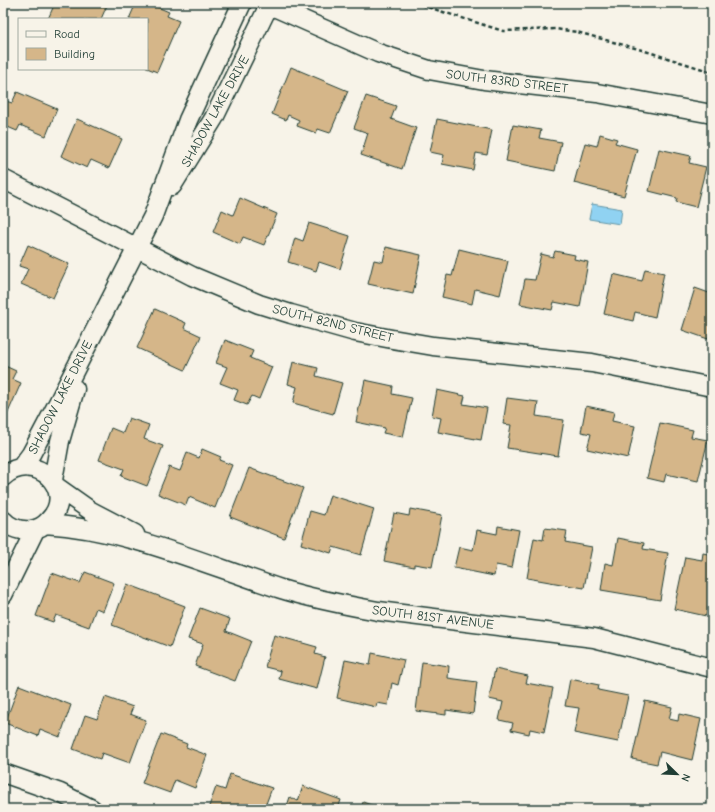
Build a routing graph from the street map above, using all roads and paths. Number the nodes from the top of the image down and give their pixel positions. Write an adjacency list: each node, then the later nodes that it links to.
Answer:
1 (242, 3): 7 (street, SHADOW LAKE DRIVE)
2 (415, 3): 4 (path)
3 (268, 4): 5 (street, SOUTH 83RD STREET); 7 (street, SHADOW LAKE DRIVE)
4 (712, 72)
5 (712, 114)
6 (3, 179): 8 (street, SOUTH 82ND STREET)
7 (153, 216): 8 (street, SHADOW LAKE DRIVE)
8 (137, 247): 9 (street, SHADOW LAKE DRIVE); 10 (street, SOUTH 82ND STREET)
9 (96, 327): 11 (street, SHADOW LAKE DRIVE); 12 (street, SHADOW LAKE DRIVE)
10 (712, 387)
11 (9, 471): 12 (street, SOUTH 81ST AVENUE)
12 (55, 484): 14 (street, SHADOW LAKE DRIVE); 15 (street, SOUTH 81ST AVENUE)
13 (3, 520): 14 (street, SOUTH 81ST AVENUE)
14 (40, 527): 15 (street, SOUTH 81ST AVENUE); 16 (street)
15 (159, 546): 17 (street, SOUTH 81ST AVENUE)
16 (3, 595)
17 (712, 668)
18 (3, 773): 19 (street)
19 (92, 809)

